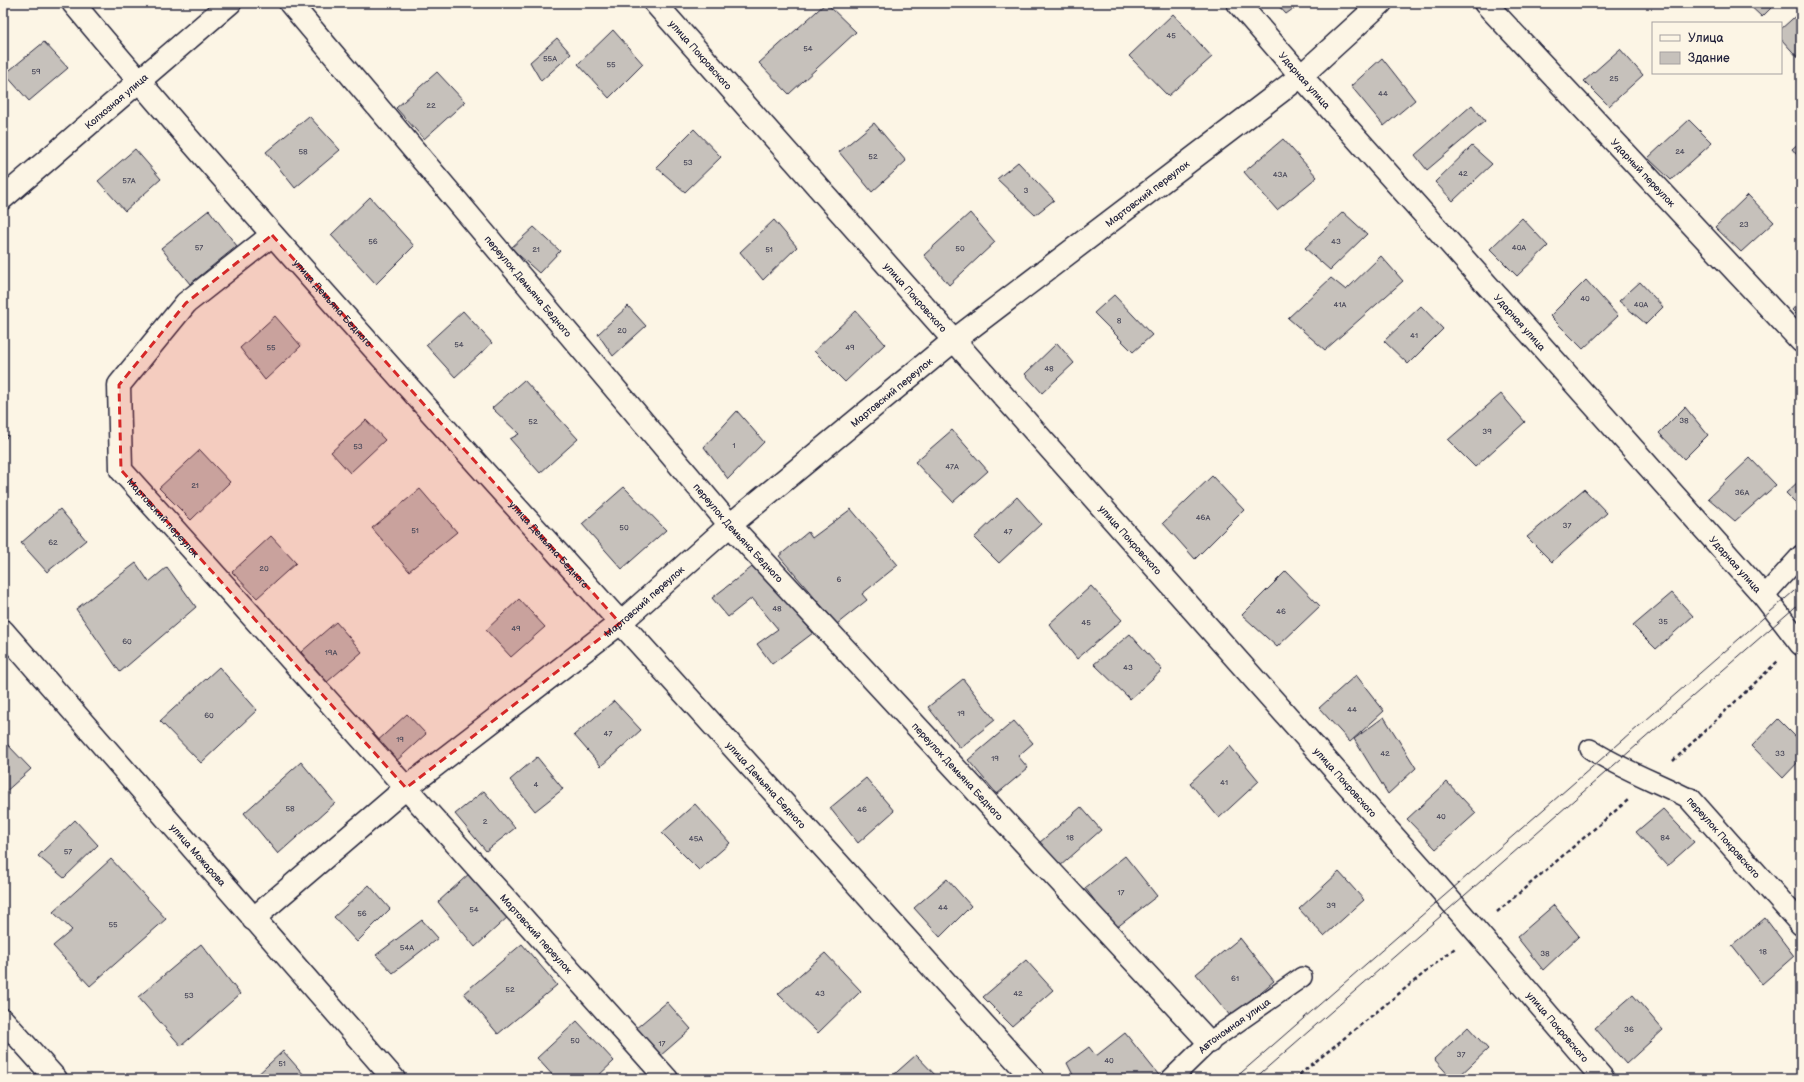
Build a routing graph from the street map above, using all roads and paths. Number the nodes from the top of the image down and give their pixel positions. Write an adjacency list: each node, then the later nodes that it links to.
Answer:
1 (73, 3): 9 (street, улица Демьяна Бедного)
2 (230, 3): 9 (street, Колхозная улица)
3 (290, 3): 14 (street, переулок Демьяна Бедного)
4 (655, 3): 12 (street, улица Покровского)
5 (1238, 3): 8 (street, Ударная улица)
6 (1381, 3): 8 (street, Мартовский переулок)
7 (1485, 3): 13 (street, Ударный переулок)
8 (1301, 76): 12 (street, Мартовский переулок); 16 (street, Ударная улица)
9 (139, 82): 10 (street, Колхозная улица); 11 (street, улица Демьяна Бедного)
10 (3, 198)
11 (272, 235): 17 (street, улица Демьяна Бедного); 22 (street, Мартовский переулок)
12 (953, 341): 14 (street, Мартовский переулок); 26 (street, улица Покровского)
13 (1801, 341)
14 (730, 525): 17 (street, Мартовский переулок); 29 (street, переулок Демьяна Бедного)
15 (1801, 555): 16 (lane)
16 (1764, 596): 19 (street, Ударная улица)
17 (620, 624): 22 (street, Мартовский переулок); 33 (street, улица Демьяна Бедного)
18 (3, 631): 24 (street, улица Можарова)
19 (1800, 642): 21 (path)
20 (1590, 749): 21 (lane, переулок Покровского)
21 (1652, 780): 23 (lane, переулок Покровского); 26 (path)
22 (406, 788): 24 (street); 32 (street, Мартовский переулок)
23 (1690, 799): 25 (street, переулок Покровского)
24 (253, 919): 31 (street, улица Можарова)
25 (1801, 924)
26 (1475, 930): 35 (path); 36 (street, улица Покровского)
27 (1302, 977): 29 (lane, Автономная улица)
28 (3, 1020): 30 (street)
29 (1209, 1042): 34 (lane, Автономная улица)
30 (56, 1079)
31 (394, 1079)
32 (667, 1079)
33 (1032, 1079)
34 (1171, 1079)
35 (1294, 1079)
36 (1602, 1079)

